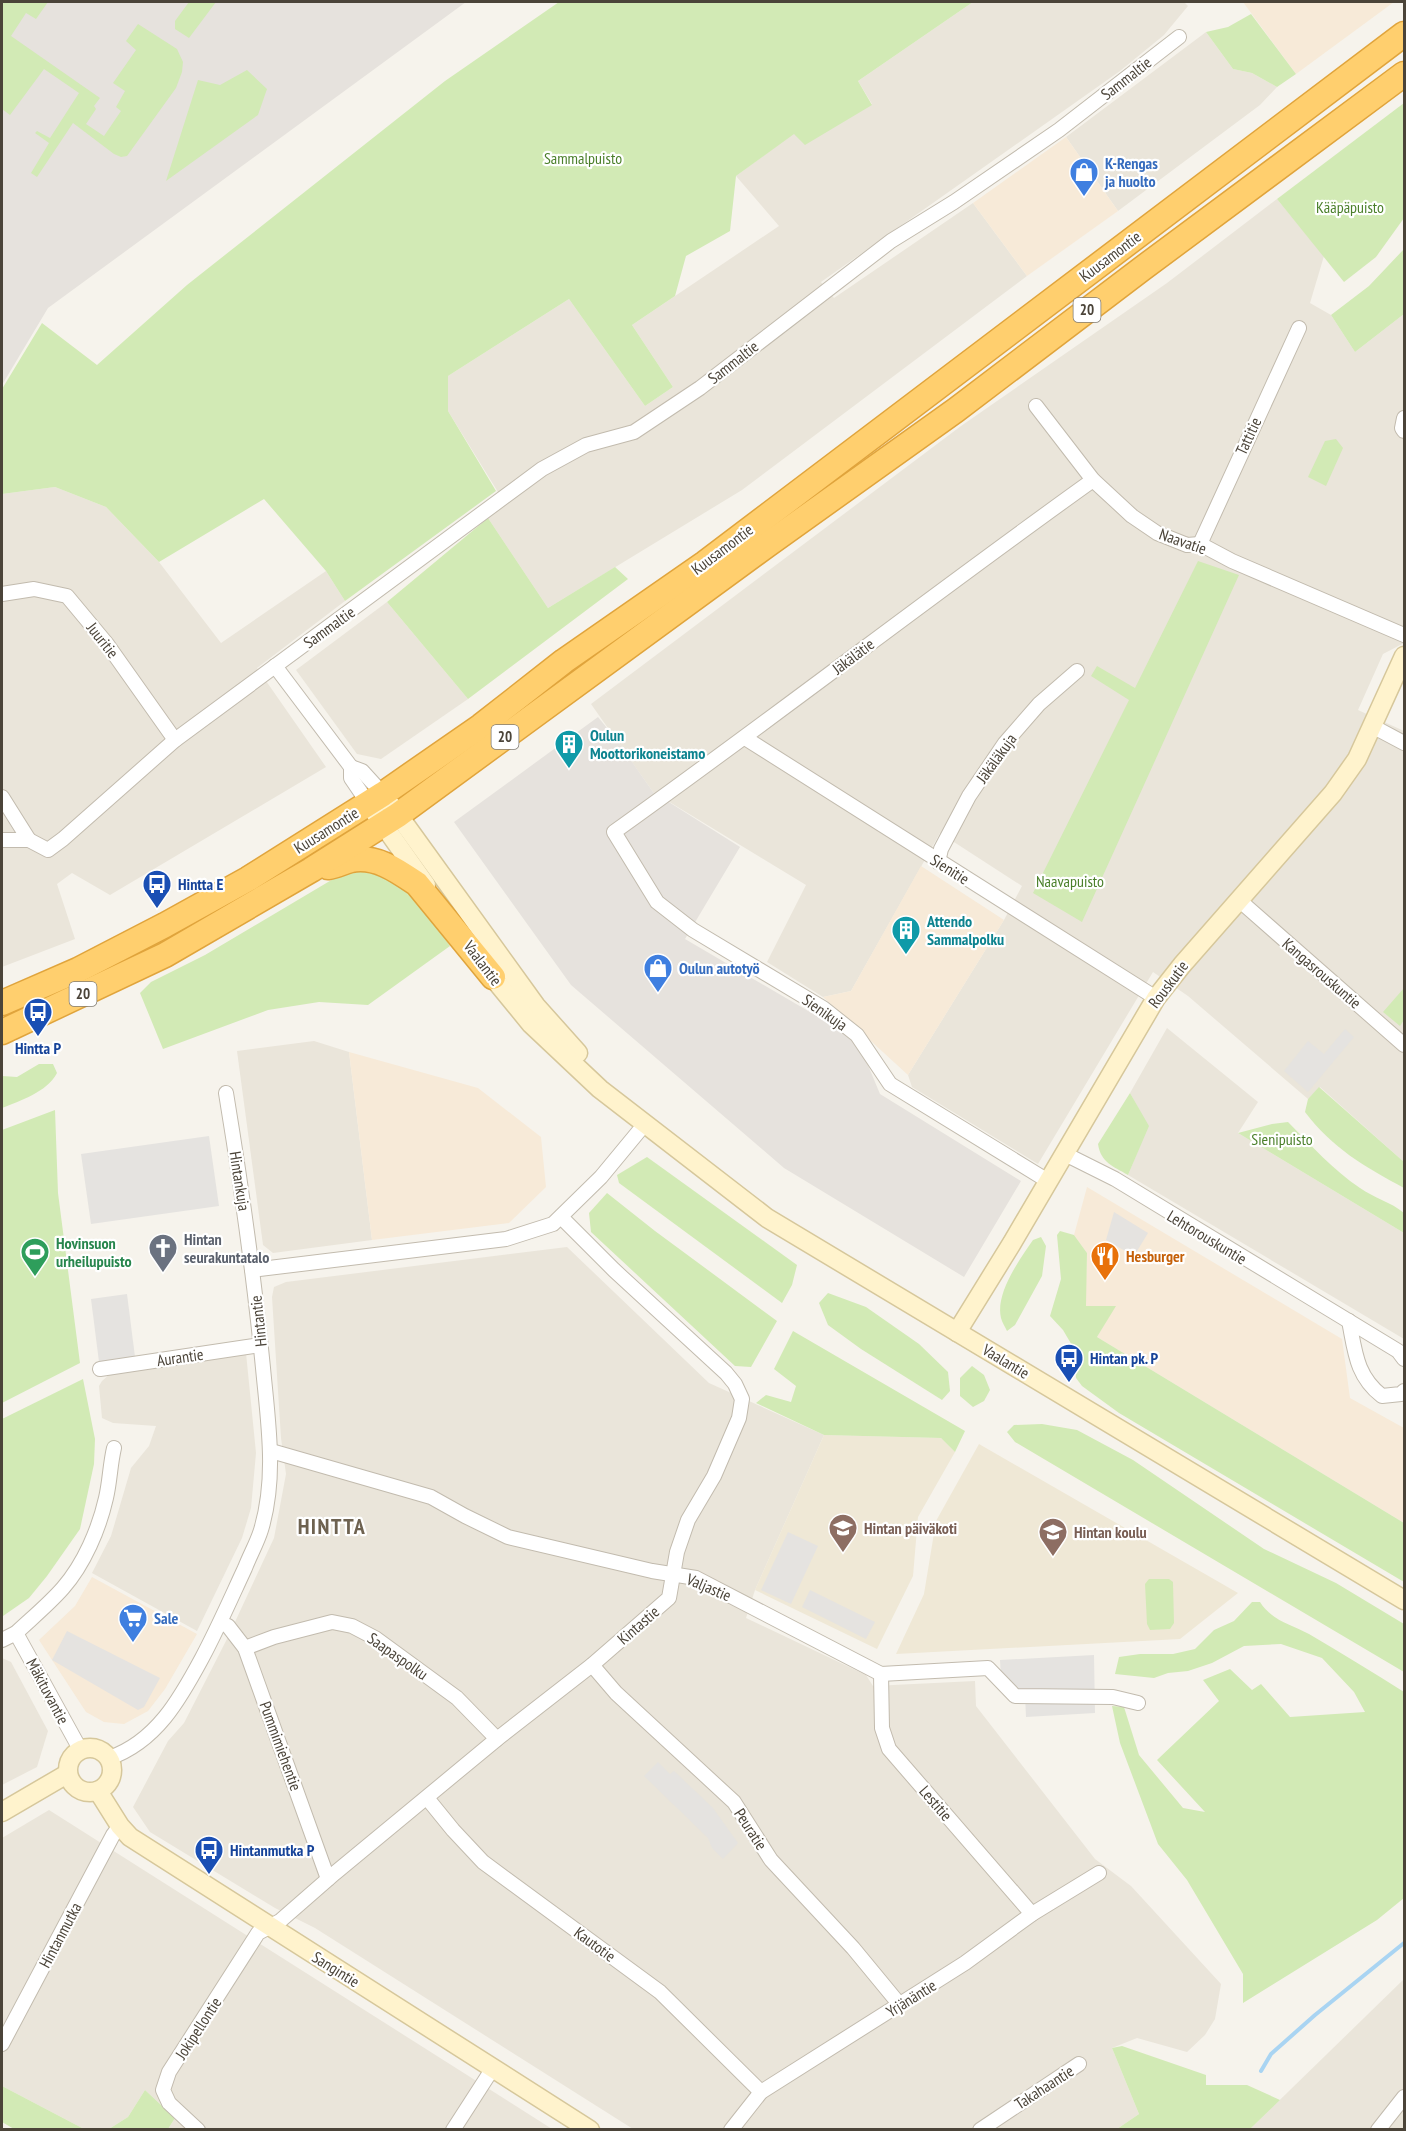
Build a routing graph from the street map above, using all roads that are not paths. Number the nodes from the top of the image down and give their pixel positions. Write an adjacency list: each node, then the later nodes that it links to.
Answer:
1 (1404, 34): 20 (highway, Kuusamontie / 20)
2 (1179, 37): 13 (street, Sammaltie)
3 (1404, 74): 21 (highway, Kuusamontie / 20)
4 (1299, 328): 9 (street, Tattitie)
5 (1036, 406): 8 (street, Naavatie)
6 (1404, 418): 7 (street)
7 (1404, 431)
8 (1093, 480): 9 (street, Naavatie); 16 (street, Jäkälätie)
9 (1200, 544): 11 (street, Naavatie)
10 (2, 594): 17 (street, Juuritie)
11 (1404, 635)
12 (1404, 656): 15 (street, Rouskutie)
13 (275, 666): 17 (street, Sammaltie); 20 (street)
14 (1077, 670): 25 (street, Jäkäläkuja)
15 (1372, 726): 18 (street); 27 (street, Rouskutie)
16 (745, 738): 22 (street, Jäkälätie); 25 (street, Sienitie)
17 (175, 740): 24 (street, Sammaltie)
18 (1404, 743)
19 (2, 796): 24 (street)
20 (375, 799): 21 (street, Vaalantie); 30 (highway, Kuusamontie / 20)
21 (390, 820): 26 (highway, Kuusamontie / 20); 28 (street, Vaalantie); 34 (street, Vaalantie)
22 (614, 832): 37 (street, Sienikuja)
23 (2, 840): 24 (street, Sammaltie)
24 (29, 840)
25 (938, 862): 29 (street, Sienitie)
26 (311, 870): 28 (highway); 31 (highway, Kuusamontie / 20)
27 (1239, 900): 29 (street, Rouskutie); 32 (street, Kangasrouskuntie)
28 (493, 977): 34 (street, Vaalantie)
29 (1156, 998): 36 (street, Rouskutie)
30 (2, 1003)
31 (2, 1032)
32 (1404, 1045)
33 (226, 1093): 39 (street, Hintankuja)
34 (620, 1103): 35 (street, Vaalantie)
35 (644, 1125): 38 (street); 41 (street, Vaalantie)
36 (1065, 1154): 37 (street, Rouskutie); 40 (street, Lehtorouskuntie)
37 (1048, 1181): 41 (street, Rouskutie)
38 (561, 1217): 39 (street); 48 (street, Kintastie)
39 (252, 1270): 42 (street, Hintantie)
40 (1349, 1321): 43 (street, Lehtorouskuntie); 45 (street)
41 (957, 1332): 49 (street, Vaalantie)
42 (260, 1345): 44 (street, Aurantie); 47 (street, Hintantie)
43 (1404, 1359)
44 (100, 1369)
45 (1404, 1391)
46 (114, 1448): 51 (street)
47 (271, 1451): 48 (street, Valjastie); 50 (street, Hintantie)
48 (674, 1574): 54 (street, Kintastie); 55 (street, Valjastie)
49 (1404, 1600)
50 (220, 1623): 53 (street, Pummimiehentie); 59 (street, Hintantie)
51 (16, 1633): 52 (street); 58 (street, Mäkituvantie)
52 (2, 1640)
53 (245, 1648): 57 (street, Saapaspolku); 66 (street, Pummimiehentie)
54 (592, 1665): 57 (street, Kintastie); 69 (street, Peuratie)
55 (881, 1674): 56 (street); 67 (street, Lestitie)
56 (1138, 1702)
57 (497, 1739): 62 (street, Kintastie)
58 (80, 1749): 59 (street); 60 (street)
59 (109, 1758): 61 (street)
60 (67, 1774): 61 (street); 63 (street)
61 (98, 1791): 64 (street, Sangintie)
62 (427, 1798): 66 (street, Kintastie); 73 (street, Kautotie)
63 (2, 1812)
64 (120, 1826): 68 (street, Sangintie); 70 (street, Hintanmutka)
65 (1099, 1873): 67 (street, Yrjänäntie)
66 (328, 1879): 68 (street, Kintastie)
67 (1032, 1914): 69 (street, Yrjänäntie)
68 (269, 1926): 72 (street, Sangintie); 75 (street, Jokipellontie)
69 (900, 2005): 73 (street, Yrjänäntie)
70 (2, 2044)
71 (1079, 2064): 79 (street, Takahaantie)
72 (493, 2068): 76 (street); 77 (street, Sangintie)
73 (761, 2092): 78 (street, Yrjänäntie)
74 (1404, 2097): 80 (street)
75 (198, 2130)
76 (453, 2130)
77 (590, 2130)
78 (732, 2130)
79 (980, 2130)
80 (1378, 2130)

